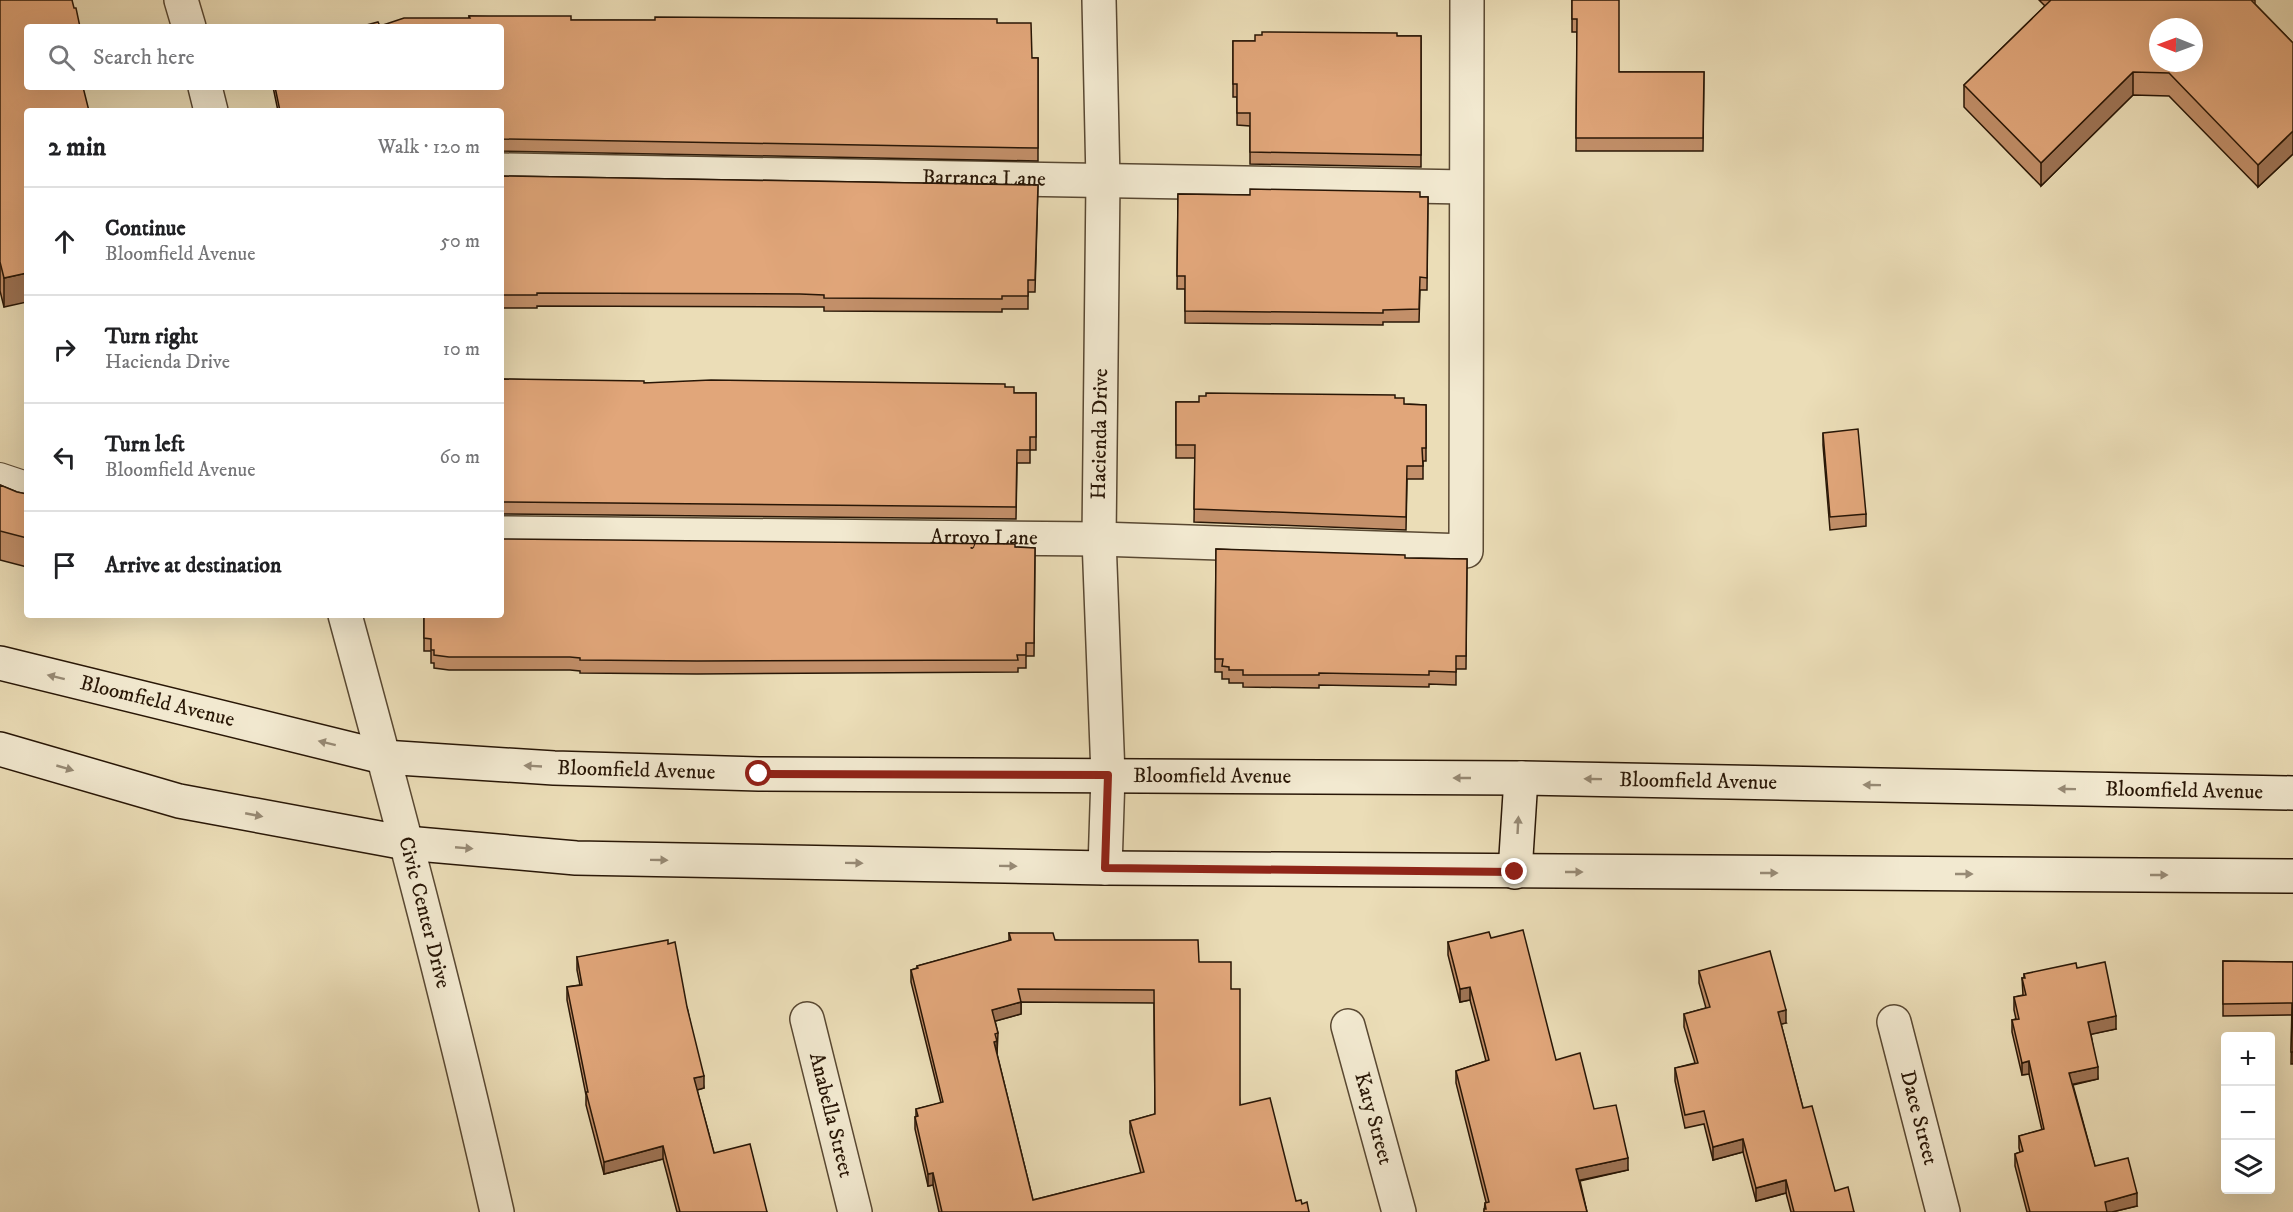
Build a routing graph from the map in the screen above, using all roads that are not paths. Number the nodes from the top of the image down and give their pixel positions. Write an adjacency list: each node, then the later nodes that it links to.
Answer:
1 (181, 0): 4 (main road)
2 (1099, 0): 8 (main road, Hacienda Drive)
3 (1467, 0): 9 (main road)
4 (188, 24)
5 (206, 90): 6 (main road)
6 (210, 108)
7 (504, 170): 8 (main road, Barranca Lane)
8 (1103, 182): 9 (main road, Barranca Lane); 13 (main road, Hacienda Drive)
9 (1466, 187): 13 (main road, Arroyo Lane)
10 (0, 476): 11 (lane)
11 (24, 484)
12 (504, 533): 13 (main road, Arroyo Lane)
13 (1099, 538): 18 (main road, Hacienda Drive)
14 (346, 618): 17 (main road, Civic Center Drive)
15 (0, 663): 17 (main road, Bloomfield Avenue, one-way to 15)
16 (0, 749): 21 (main road, one-way to 21)
17 (383, 757): 18 (main road, Bloomfield Avenue, one-way to 17); 21 (main road, Civic Center Drive)
18 (1108, 775): 19 (main road, Bloomfield Avenue, one-way to 18); 22 (main road, Hacienda Drive)
19 (1521, 778): 20 (main road, Bloomfield Avenue, one-way to 19); 23 (main road, one-way to 19)
20 (2293, 793)
21 (406, 843): 22 (main road, one-way to 22); 28 (main road, Civic Center Drive)
22 (1105, 868): 23 (main road)
23 (1515, 872): 24 (main road, one-way to 24)
24 (2293, 876)
25 (807, 1019): 29 (main road, Anabella Street)
26 (1894, 1023): 31 (main road, Dace Street)
27 (1348, 1026): 30 (main road, Katy Street)
28 (497, 1212)
29 (855, 1212)
30 (1399, 1212)
31 (1943, 1212)

